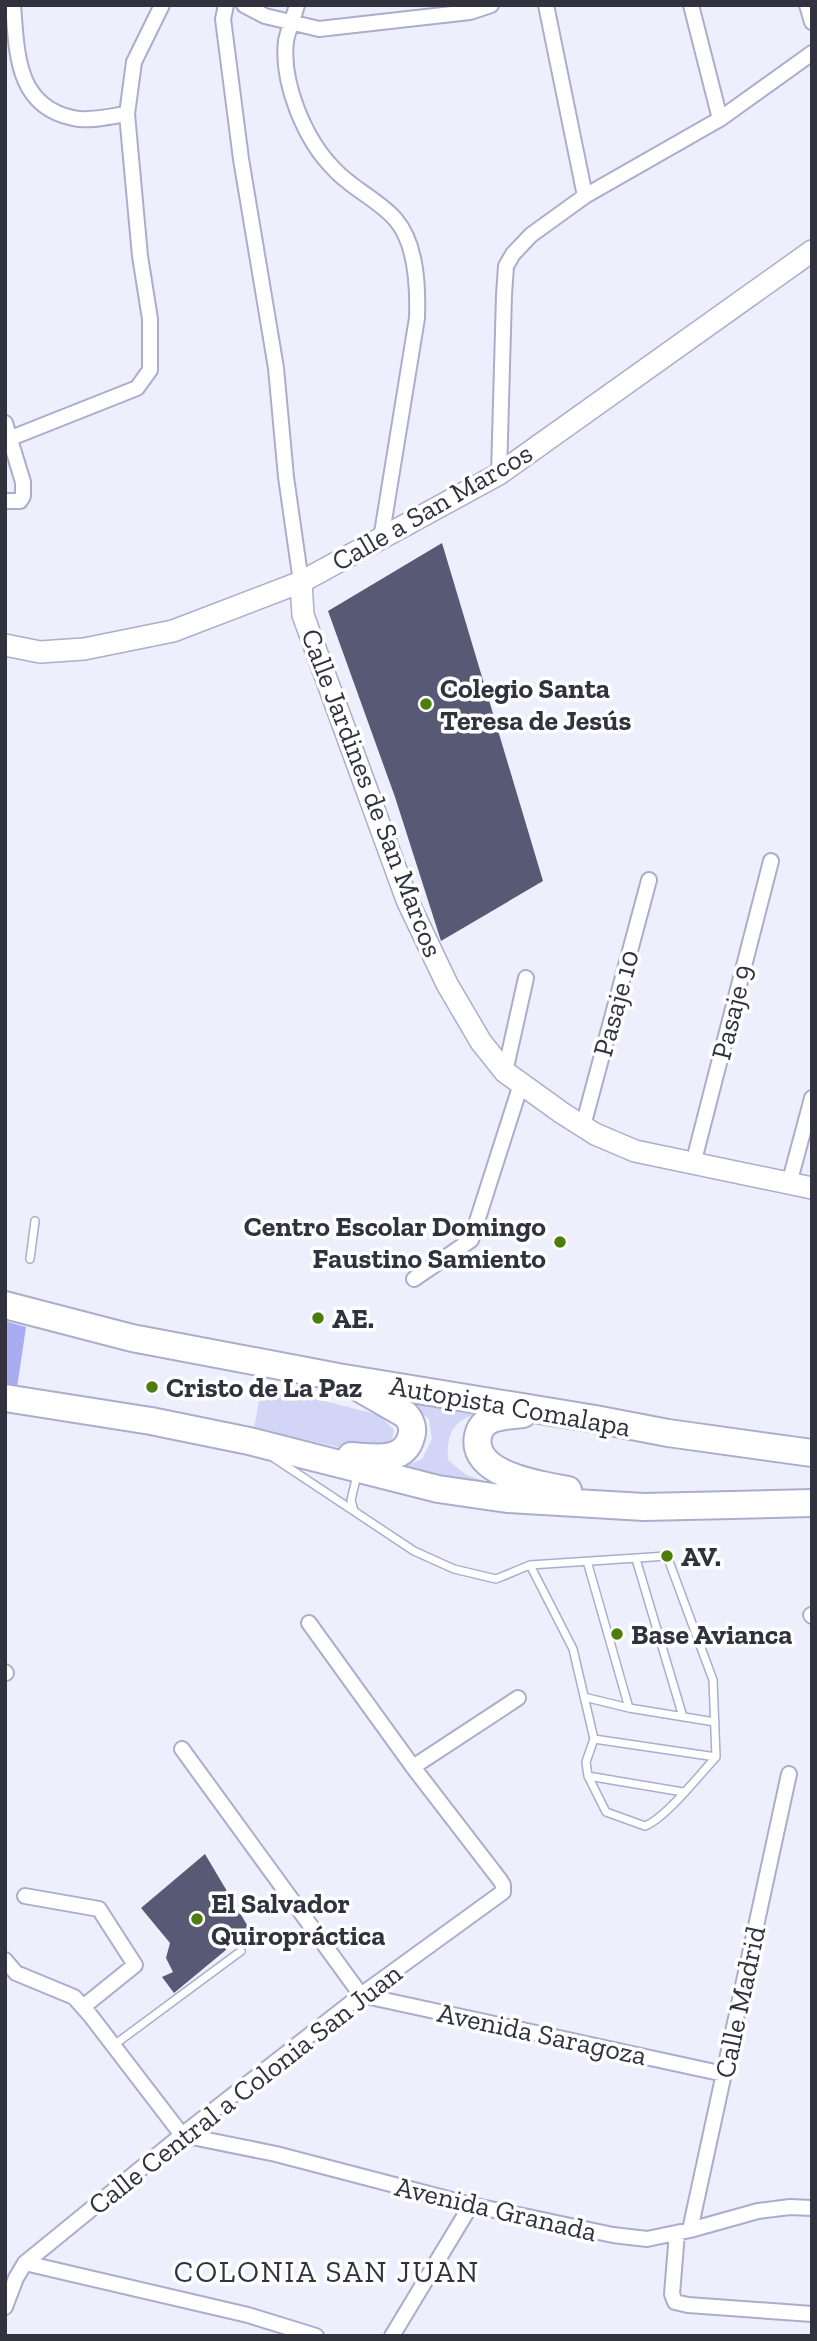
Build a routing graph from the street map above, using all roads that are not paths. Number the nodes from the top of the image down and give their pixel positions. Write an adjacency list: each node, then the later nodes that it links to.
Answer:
1 (13, 5): 13 (street)
2 (162, 5): 13 (street)
3 (226, 5): 22 (street)
4 (244, 5): 11 (street)
5 (297, 5): 11 (street)
6 (491, 5): 11 (street)
7 (546, 5): 15 (street)
8 (691, 5): 14 (street)
9 (807, 5): 10 (street)
10 (812, 22)
11 (292, 23): 21 (street)
12 (812, 53): 14 (street)
13 (127, 114): 18 (street)
14 (720, 119): 15 (street)
15 (585, 197): 19 (street)
16 (812, 251): 19 (main road, Calle a San Marcos)
17 (5, 423): 18 (street)
18 (11, 438): 20 (street)
19 (499, 474): 21 (main road, Calle a San Marcos)
20 (5, 501)
21 (381, 539): 22 (main road, Calle a San Marcos)
22 (301, 582): 23 (main road, Calle a San Marcos); 27 (main road, Calle Jardines de San Marcos)
23 (5, 645)
24 (771, 860): 30 (street, Pasaje 9)
25 (649, 880): 29 (street, Pasaje 10)
26 (526, 978): 27 (street)
27 (513, 1078): 29 (main road, Calle Jardines de San Marcos); 35 (street)
28 (812, 1098): 31 (street)
29 (583, 1126): 30 (main road, Calle Jardines de San Marcos)
30 (693, 1164): 31 (main road, Calle Jardines de San Marcos)
31 (789, 1184): 32 (main road, Calle Jardines de San Marcos)
32 (812, 1188)
33 (35, 1221): 34 (lane)
34 (30, 1258)
35 (414, 1279)
36 (5, 1305): 37 (highway, Autopista Comalapa)
37 (338, 1377): 39 (highway, Autopista Comalapa); 42 (highway)
38 (5, 1398): 40 (highway)
39 (595, 1419): 41 (highway, Autopista Comalapa); 45 (highway)
40 (249, 1441): 42 (highway); 46 (lane)
41 (812, 1452)
42 (304, 1454): 43 (highway)
43 (359, 1468): 45 (highway); 46 (lane)
44 (812, 1503): 45 (highway)
45 (643, 1507)
46 (354, 1511): 49 (lane)
47 (636, 1559): 48 (lane); 54 (lane); 55 (lane)
48 (587, 1561): 49 (lane); 53 (lane)
49 (530, 1565): 51 (lane)
50 (309, 1623): 59 (street)
51 (584, 1697): 53 (lane); 56 (lane)
52 (518, 1698): 59 (street)
53 (629, 1708): 54 (lane)
54 (683, 1717): 55 (lane)
55 (715, 1722): 58 (lane)
56 (594, 1739): 58 (lane); 61 (lane)
57 (182, 1749): 66 (street)
58 (716, 1757): 62 (lane)
59 (413, 1767): 66 (street, Calle Central a Colonia San Juan)
60 (789, 1774): 69 (street, Calle Madrid)
61 (588, 1776): 62 (lane); 62 (lane)
62 (683, 1792)
63 (24, 1895): 67 (street)
64 (241, 1951): 68 (lane)
65 (5, 1960): 67 (street)
66 (361, 1995): 69 (street, Avenida Saragoza); 70 (street, Calle Central a Colonia San Juan)
67 (87, 2011): 68 (street)
68 (114, 2045): 70 (street)
69 (724, 2074): 73 (street, Calle Madrid)
70 (182, 2135): 71 (street, Avenida Granada); 74 (street, Calle Central a Colonia San Juan)
71 (471, 2205): 73 (street, Avenida Granada); 78 (street)
72 (812, 2208): 73 (street, Avenida Granada)
73 (683, 2232): 76 (street, Calle Madrid)
74 (25, 2263): 75 (street, Calle Central a Colonia San Juan); 77 (street)
75 (5, 2307)
76 (812, 2314)
77 (316, 2336)
78 (392, 2336)

